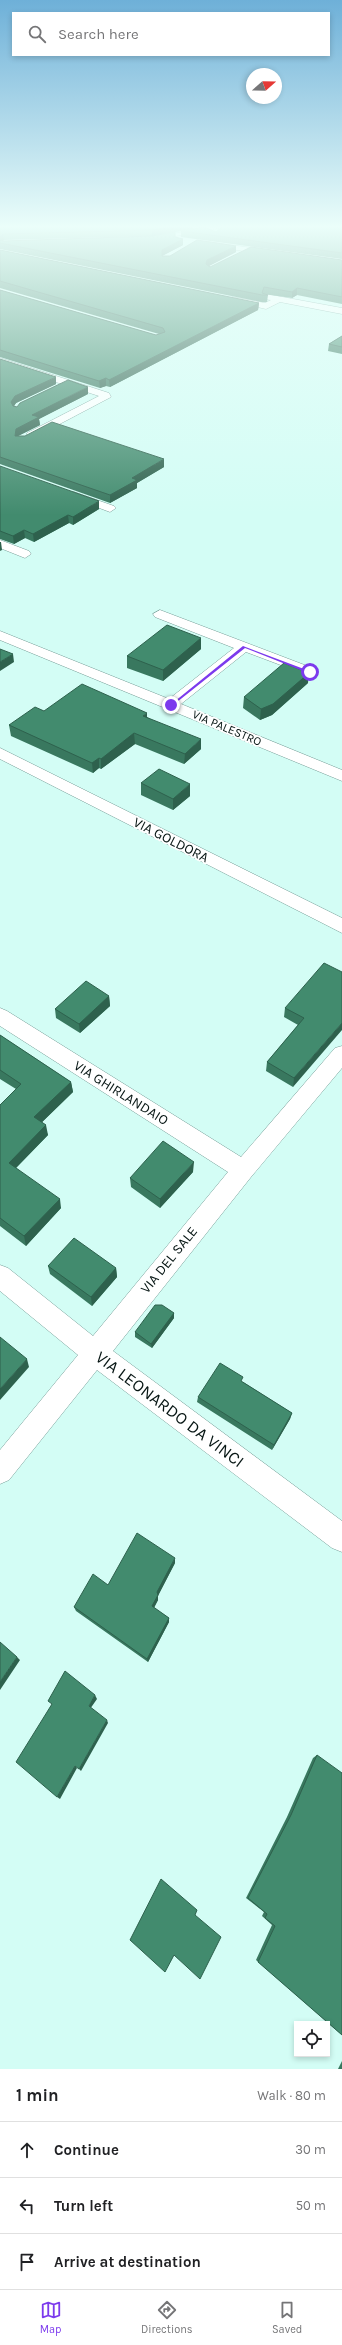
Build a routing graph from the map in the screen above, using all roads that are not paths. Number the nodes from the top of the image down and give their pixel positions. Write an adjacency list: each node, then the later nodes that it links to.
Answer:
1 (0, 361): 2 (street)
2 (20, 440)
3 (66, 492): 4 (street)
4 (110, 508)
5 (0, 544): 6 (street)
6 (25, 554)
7 (160, 614): 9 (street)
8 (0, 635): 11 (street, VIA PALESTRO)
9 (244, 647): 10 (street); 11 (street)
10 (310, 672)
11 (171, 705): 13 (street, VIA PALESTRO)
12 (0, 754): 14 (street, VIA GOLDORA)
13 (342, 776)
14 (342, 926)
15 (0, 1016): 17 (street, VIA GHIRLANDAIO)
16 (342, 1054): 17 (street, VIA DEL SALE)
17 (243, 1170): 19 (street, VIA DEL SALE)
18 (0, 1276): 19 (street, VIA LEONARDO DA VINCI)
19 (94, 1352): 20 (street, VIA DEL SALE); 21 (street, VIA LEONARDO DA VINCI)
20 (0, 1471)
21 (342, 1538)

